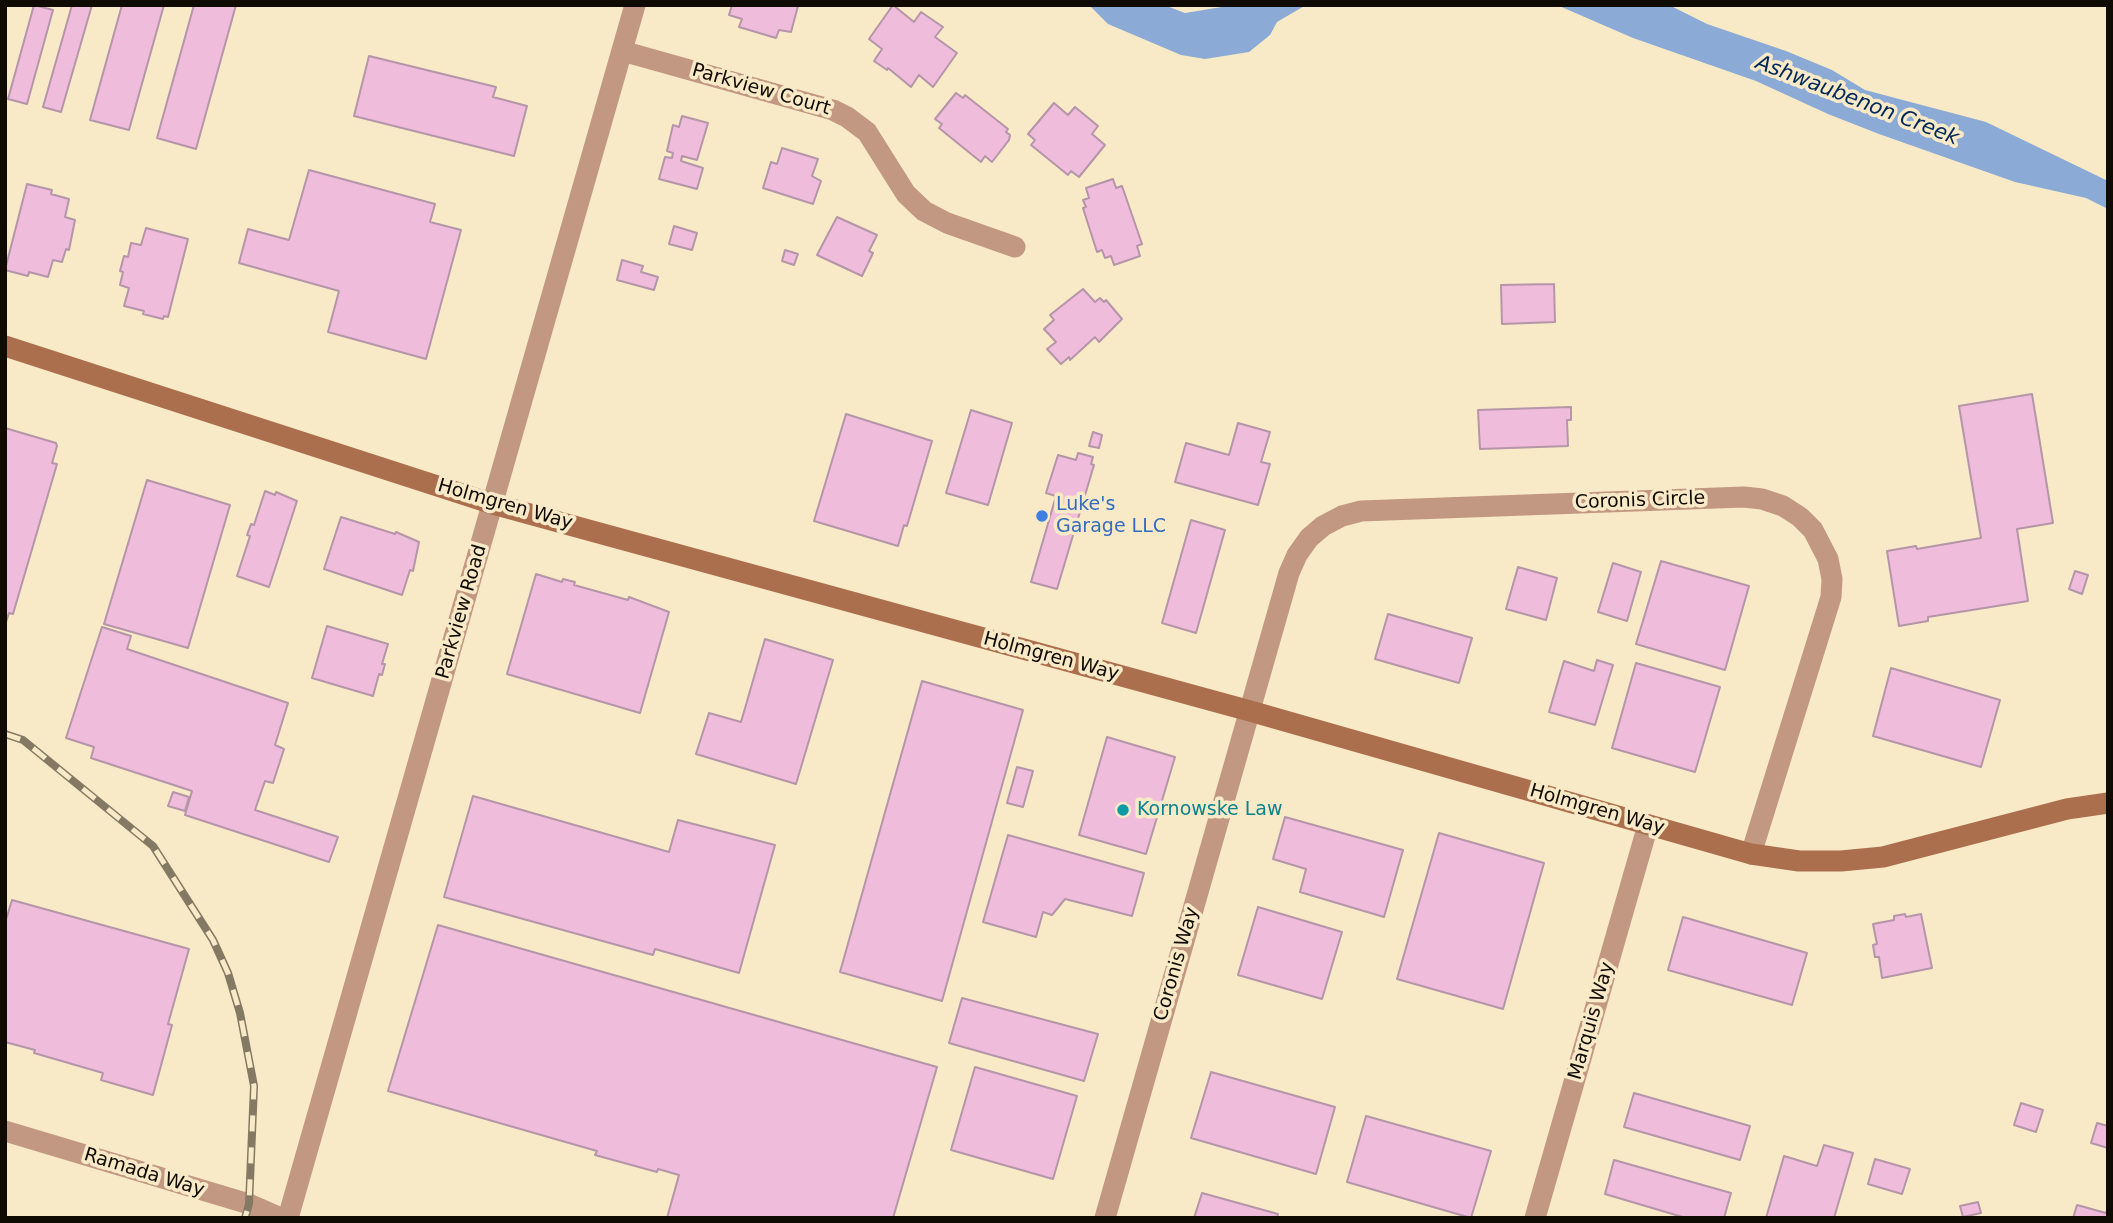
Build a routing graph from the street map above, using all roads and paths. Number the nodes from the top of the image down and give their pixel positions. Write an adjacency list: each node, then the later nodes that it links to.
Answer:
1 (635, 5): 2 (street, Parkview Road)
2 (622, 51): 3 (street, Parkview Court); 5 (street, Parkview Road)
3 (1016, 247)
4 (5, 346): 5 (street, Holmgren Way)
5 (493, 503): 6 (street, Holmgren Way); 12 (street, Parkview Road)
6 (1250, 711): 8 (street, Holmgren Way); 9 (street, Coronis Circle); 13 (street, Coronis Way)
7 (2108, 803): 9 (street, Holmgren Way)
8 (1648, 825): 9 (street, Holmgren Way); 14 (street, Marquis Way)
9 (1751, 854)
10 (5, 1131): 11 (street, Ramada Way)
11 (281, 1218)
12 (288, 1218)
13 (1104, 1218)
14 (1535, 1218)

